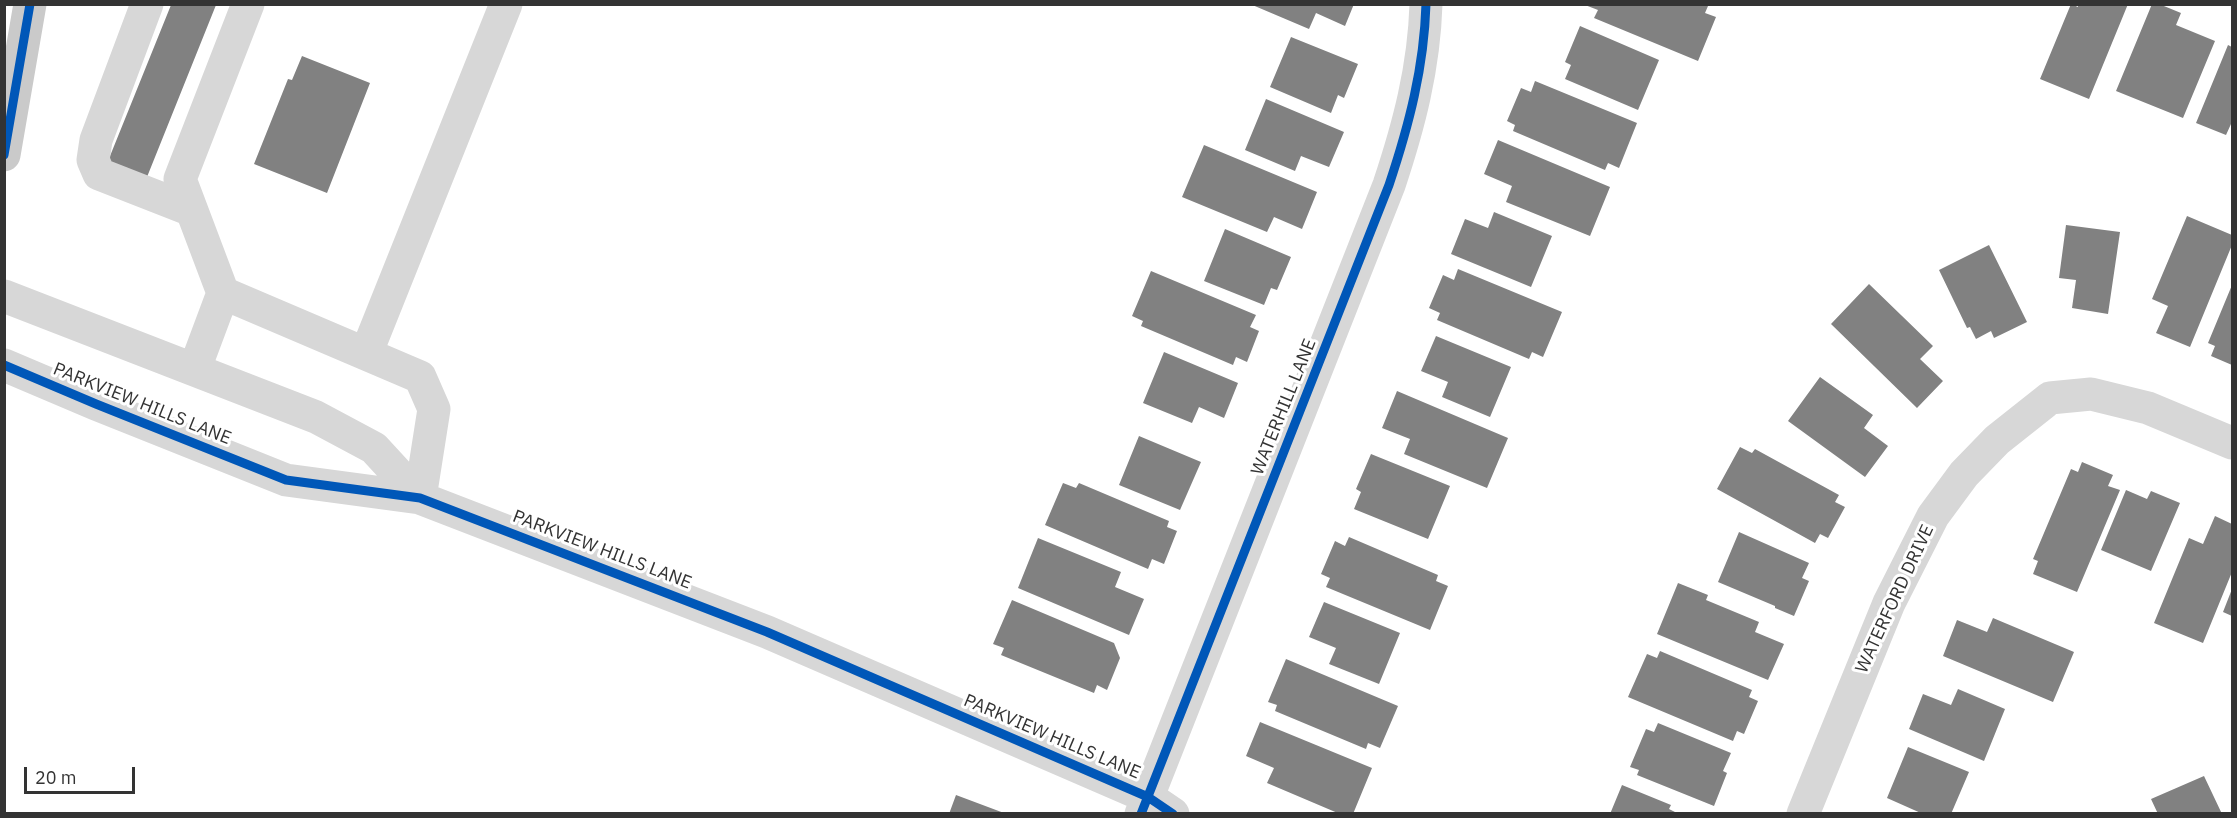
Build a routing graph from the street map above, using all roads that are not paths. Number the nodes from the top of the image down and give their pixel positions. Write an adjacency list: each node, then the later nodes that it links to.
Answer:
1 (30, 4): 6 (main road)
2 (147, 4): 7 (street)
3 (248, 4): 7 (street)
4 (506, 4): 10 (street)
5 (1426, 4): 15 (street, WATERHILL LANE)
6 (4, 155)
7 (191, 210): 8 (street)
8 (223, 292): 10 (street); 12 (street)
9 (4, 296): 12 (street, PARKVIEW HILLS LANE)
10 (366, 354): 14 (street)
11 (4, 365): 14 (street, PARKVIEW HILLS LANE)
12 (195, 368): 14 (street, PARKVIEW HILLS LANE)
13 (2232, 443): 16 (street, WATERFORD DRIVE)
14 (420, 498): 15 (street, PARKVIEW HILLS LANE)
15 (1154, 808)
16 (1803, 813)

